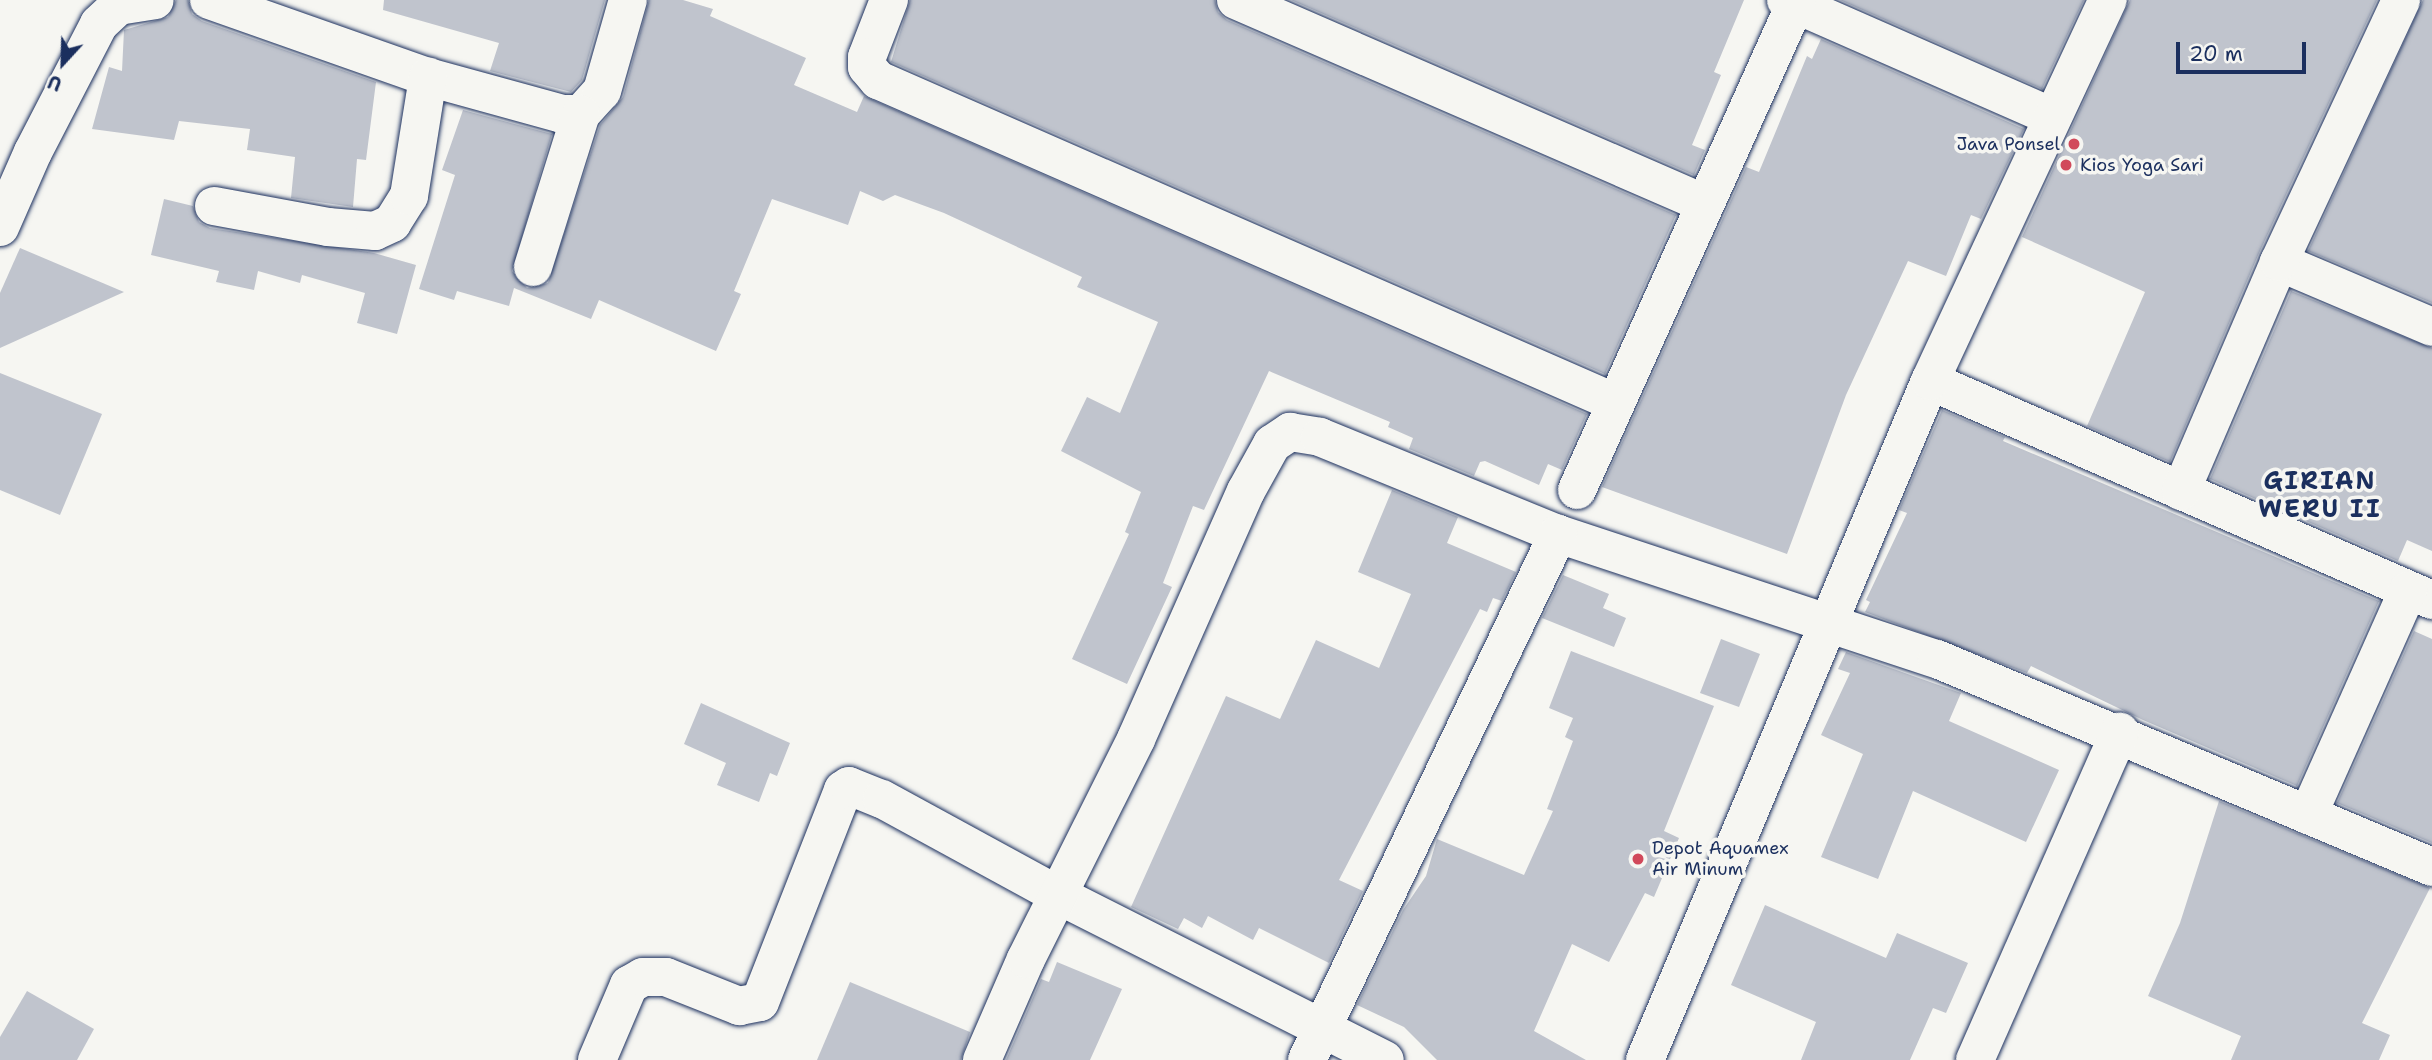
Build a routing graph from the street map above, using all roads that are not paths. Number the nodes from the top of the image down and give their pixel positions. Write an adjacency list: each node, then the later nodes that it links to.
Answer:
1 (209, 0): 9 (street)
2 (628, 0): 10 (street)
3 (889, 0): 19 (street)
4 (1236, 0): 12 (street)
5 (2109, 0): 11 (street)
6 (2401, 0): 15 (street)
7 (1792, 1): 11 (street); 12 (street)
8 (121, 2): 14 (street)
9 (428, 77): 10 (street); 13 (street)
10 (581, 114): 16 (street)
11 (2052, 117): 18 (street)
12 (1703, 204): 19 (street)
13 (214, 206)
14 (0, 227)
15 (2279, 262): 17 (street); 21 (street)
16 (533, 267)
17 (2432, 327)
18 (1930, 381): 21 (street); 24 (street)
19 (1614, 402): 20 (street)
20 (1577, 490)
21 (2181, 491): 23 (street)
22 (1558, 534): 24 (street); 28 (street); 29 (street)
23 (2420, 595): 26 (street)
24 (1829, 624): 25 (street); 33 (street)
25 (2120, 732): 26 (street); 34 (street)
26 (2308, 815): 27 (street)
27 (2432, 867)
28 (1058, 895): 29 (street); 30 (street); 31 (street)
29 (1315, 1044): 32 (street)
30 (597, 1060)
31 (982, 1060)
32 (1385, 1060)
33 (1645, 1060)
34 (1975, 1060)

